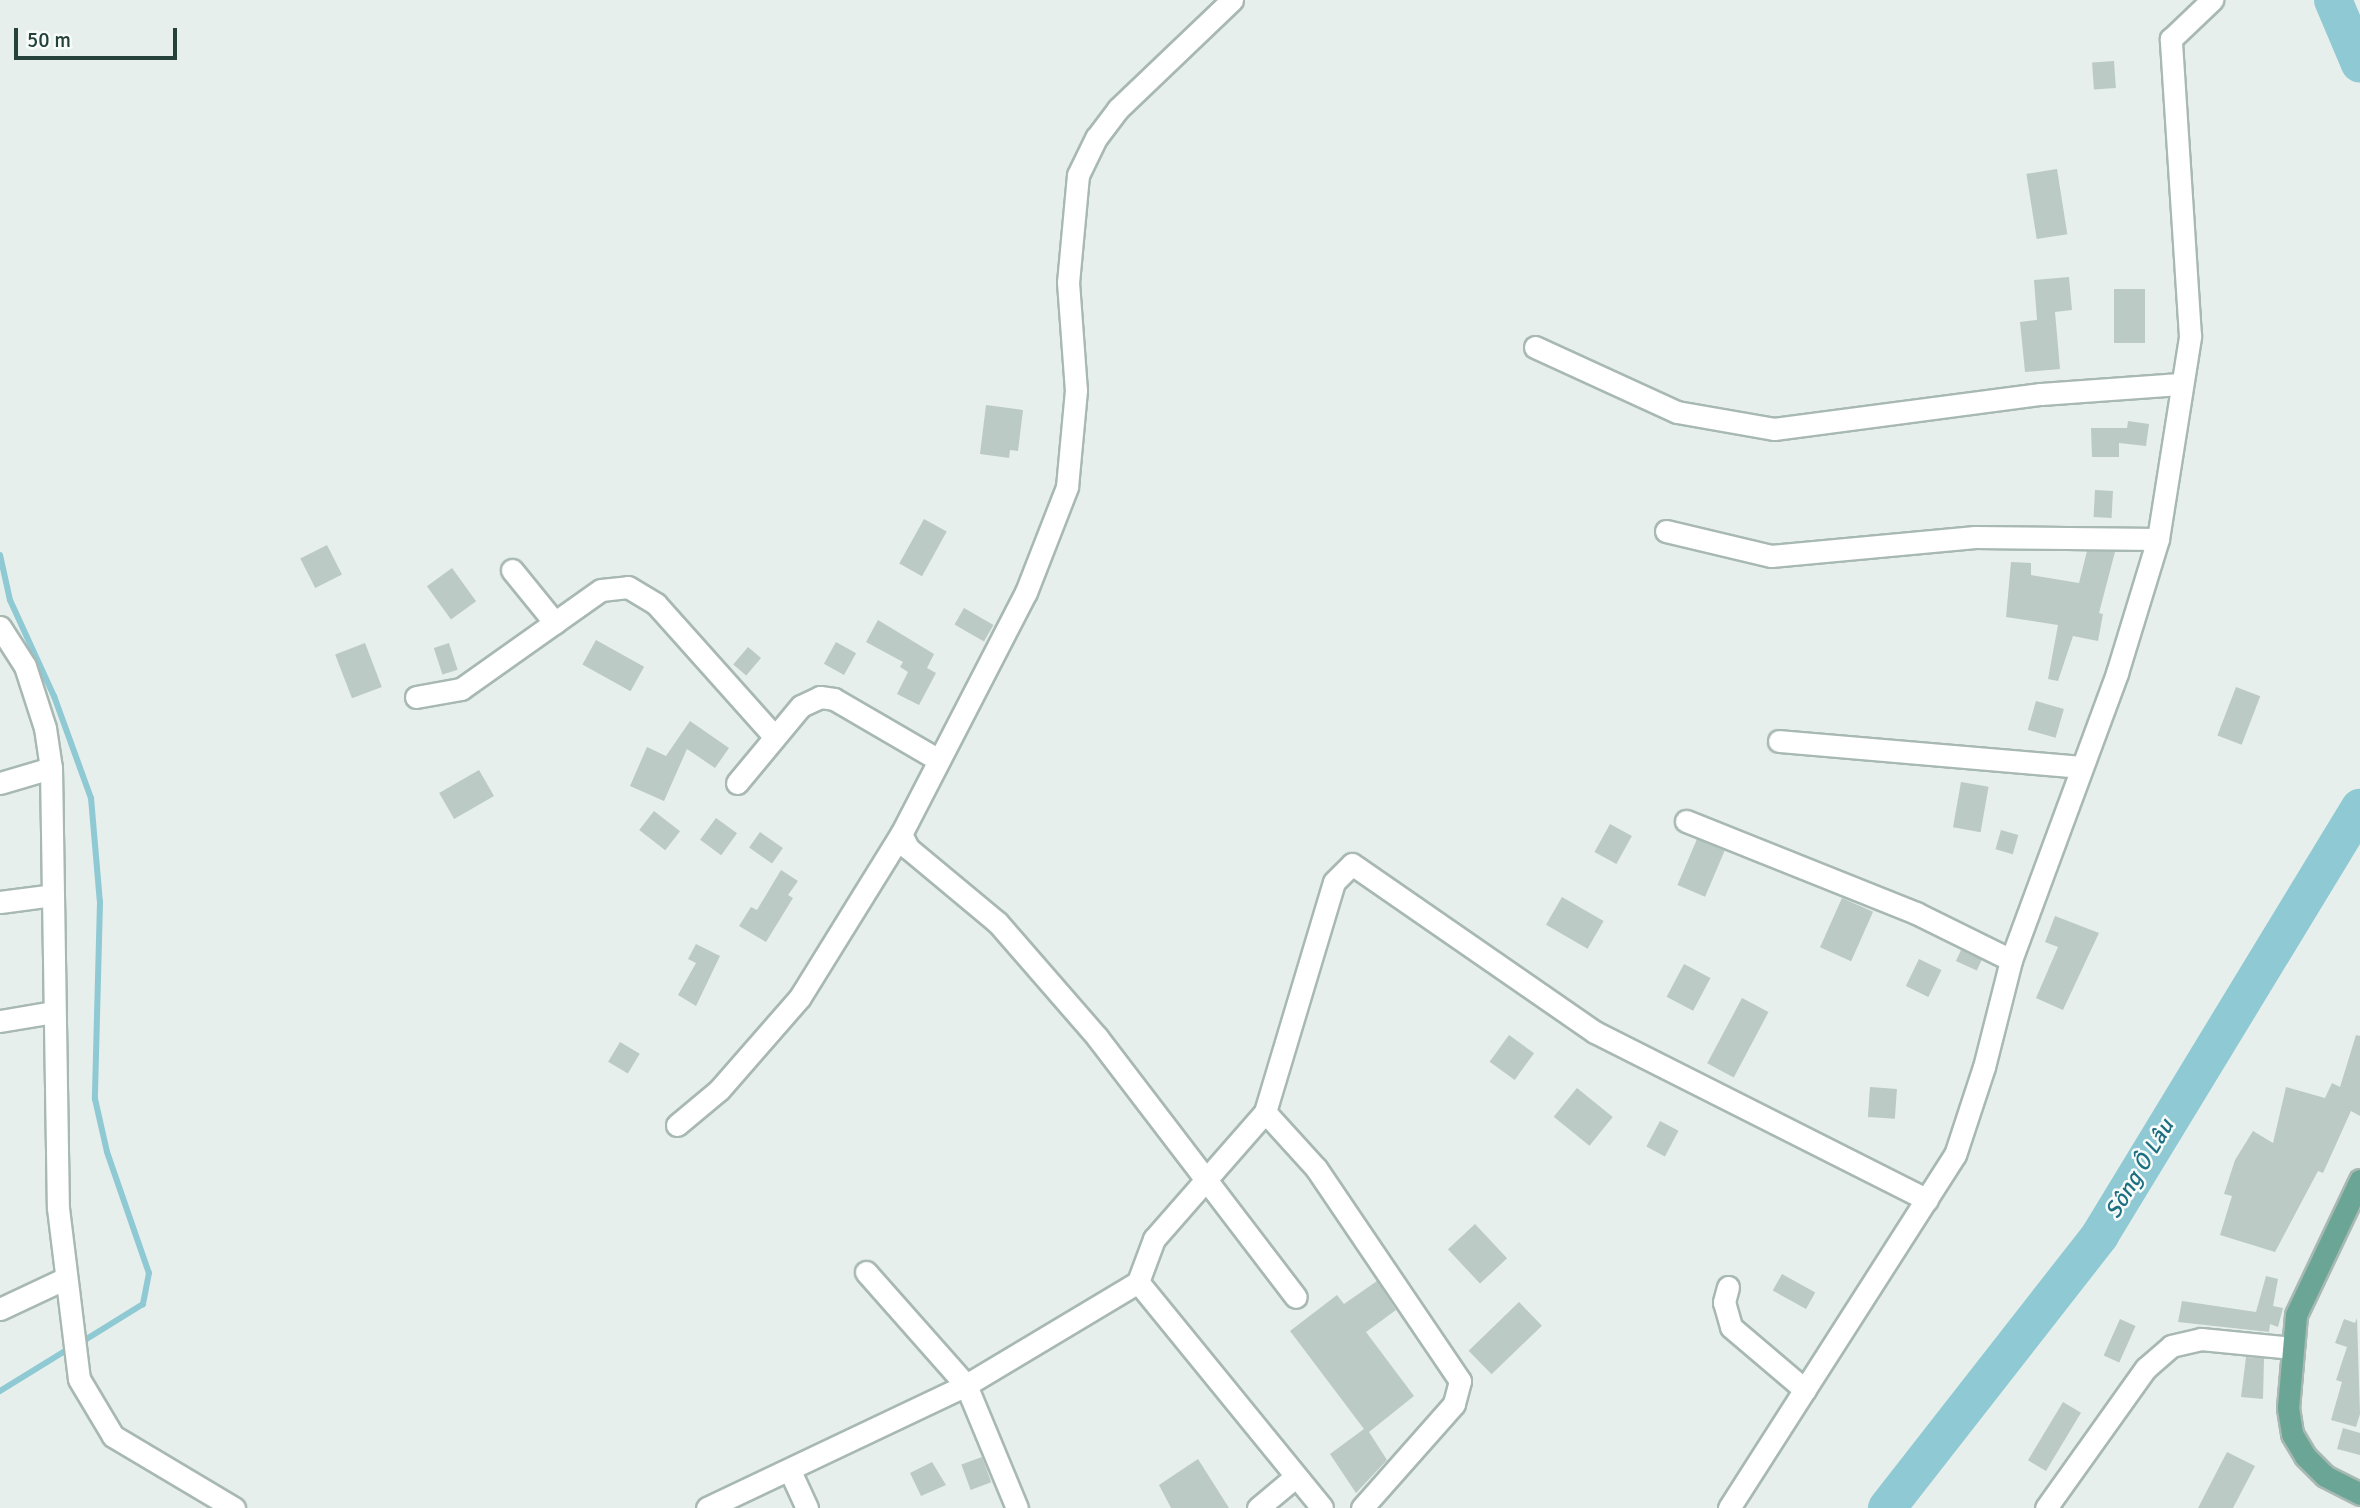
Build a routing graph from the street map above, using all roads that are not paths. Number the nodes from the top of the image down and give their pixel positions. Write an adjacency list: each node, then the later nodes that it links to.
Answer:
1 (1232, 0): 13 (street)
2 (2212, 0): 4 (street)
3 (1535, 347): 4 (street)
4 (2180, 384): 6 (street)
5 (1666, 531): 6 (street)
6 (2158, 539): 14 (street)
7 (512, 570): 8 (street)
8 (555, 624): 10 (street); 11 (street)
9 (0, 627): 15 (street)
10 (416, 697)
11 (775, 737): 13 (street); 17 (street)
12 (1779, 741): 14 (street)
13 (939, 760): 19 (street)
14 (2080, 767): 22 (street)
15 (51, 768): 16 (street); 20 (street)
16 (0, 783)
17 (737, 783)
18 (1686, 821): 22 (street)
19 (901, 834): 26 (street); 28 (street)
20 (53, 895): 21 (street); 23 (street)
21 (0, 902)
22 (2011, 960): 29 (street)
23 (54, 1012): 24 (street); 31 (street)
24 (0, 1021)
25 (1265, 1112): 28 (street); 29 (street); 48 (street)
26 (677, 1125)
27 (2360, 1180): 36 (main road)
28 (1206, 1182): 32 (street); 34 (street)
29 (1927, 1200): 38 (street)
30 (866, 1272): 37 (street)
31 (66, 1278): 35 (street); 42 (street)
32 (1138, 1282): 37 (street); 40 (street)
33 (1728, 1287): 38 (street)
34 (1296, 1297)
35 (0, 1309)
36 (2293, 1348): 41 (main road); 50 (street)
37 (966, 1385): 39 (street); 45 (street)
38 (1805, 1390): 49 (street)
39 (790, 1471): 43 (street); 44 (street)
40 (1294, 1478): 46 (street); 47 (street)
41 (2360, 1494)
42 (234, 1508)
43 (707, 1508)
44 (807, 1508)
45 (1017, 1508)
46 (1258, 1508)
47 (1322, 1508)
48 (1362, 1508)
49 (1729, 1508)
50 (2046, 1508)

